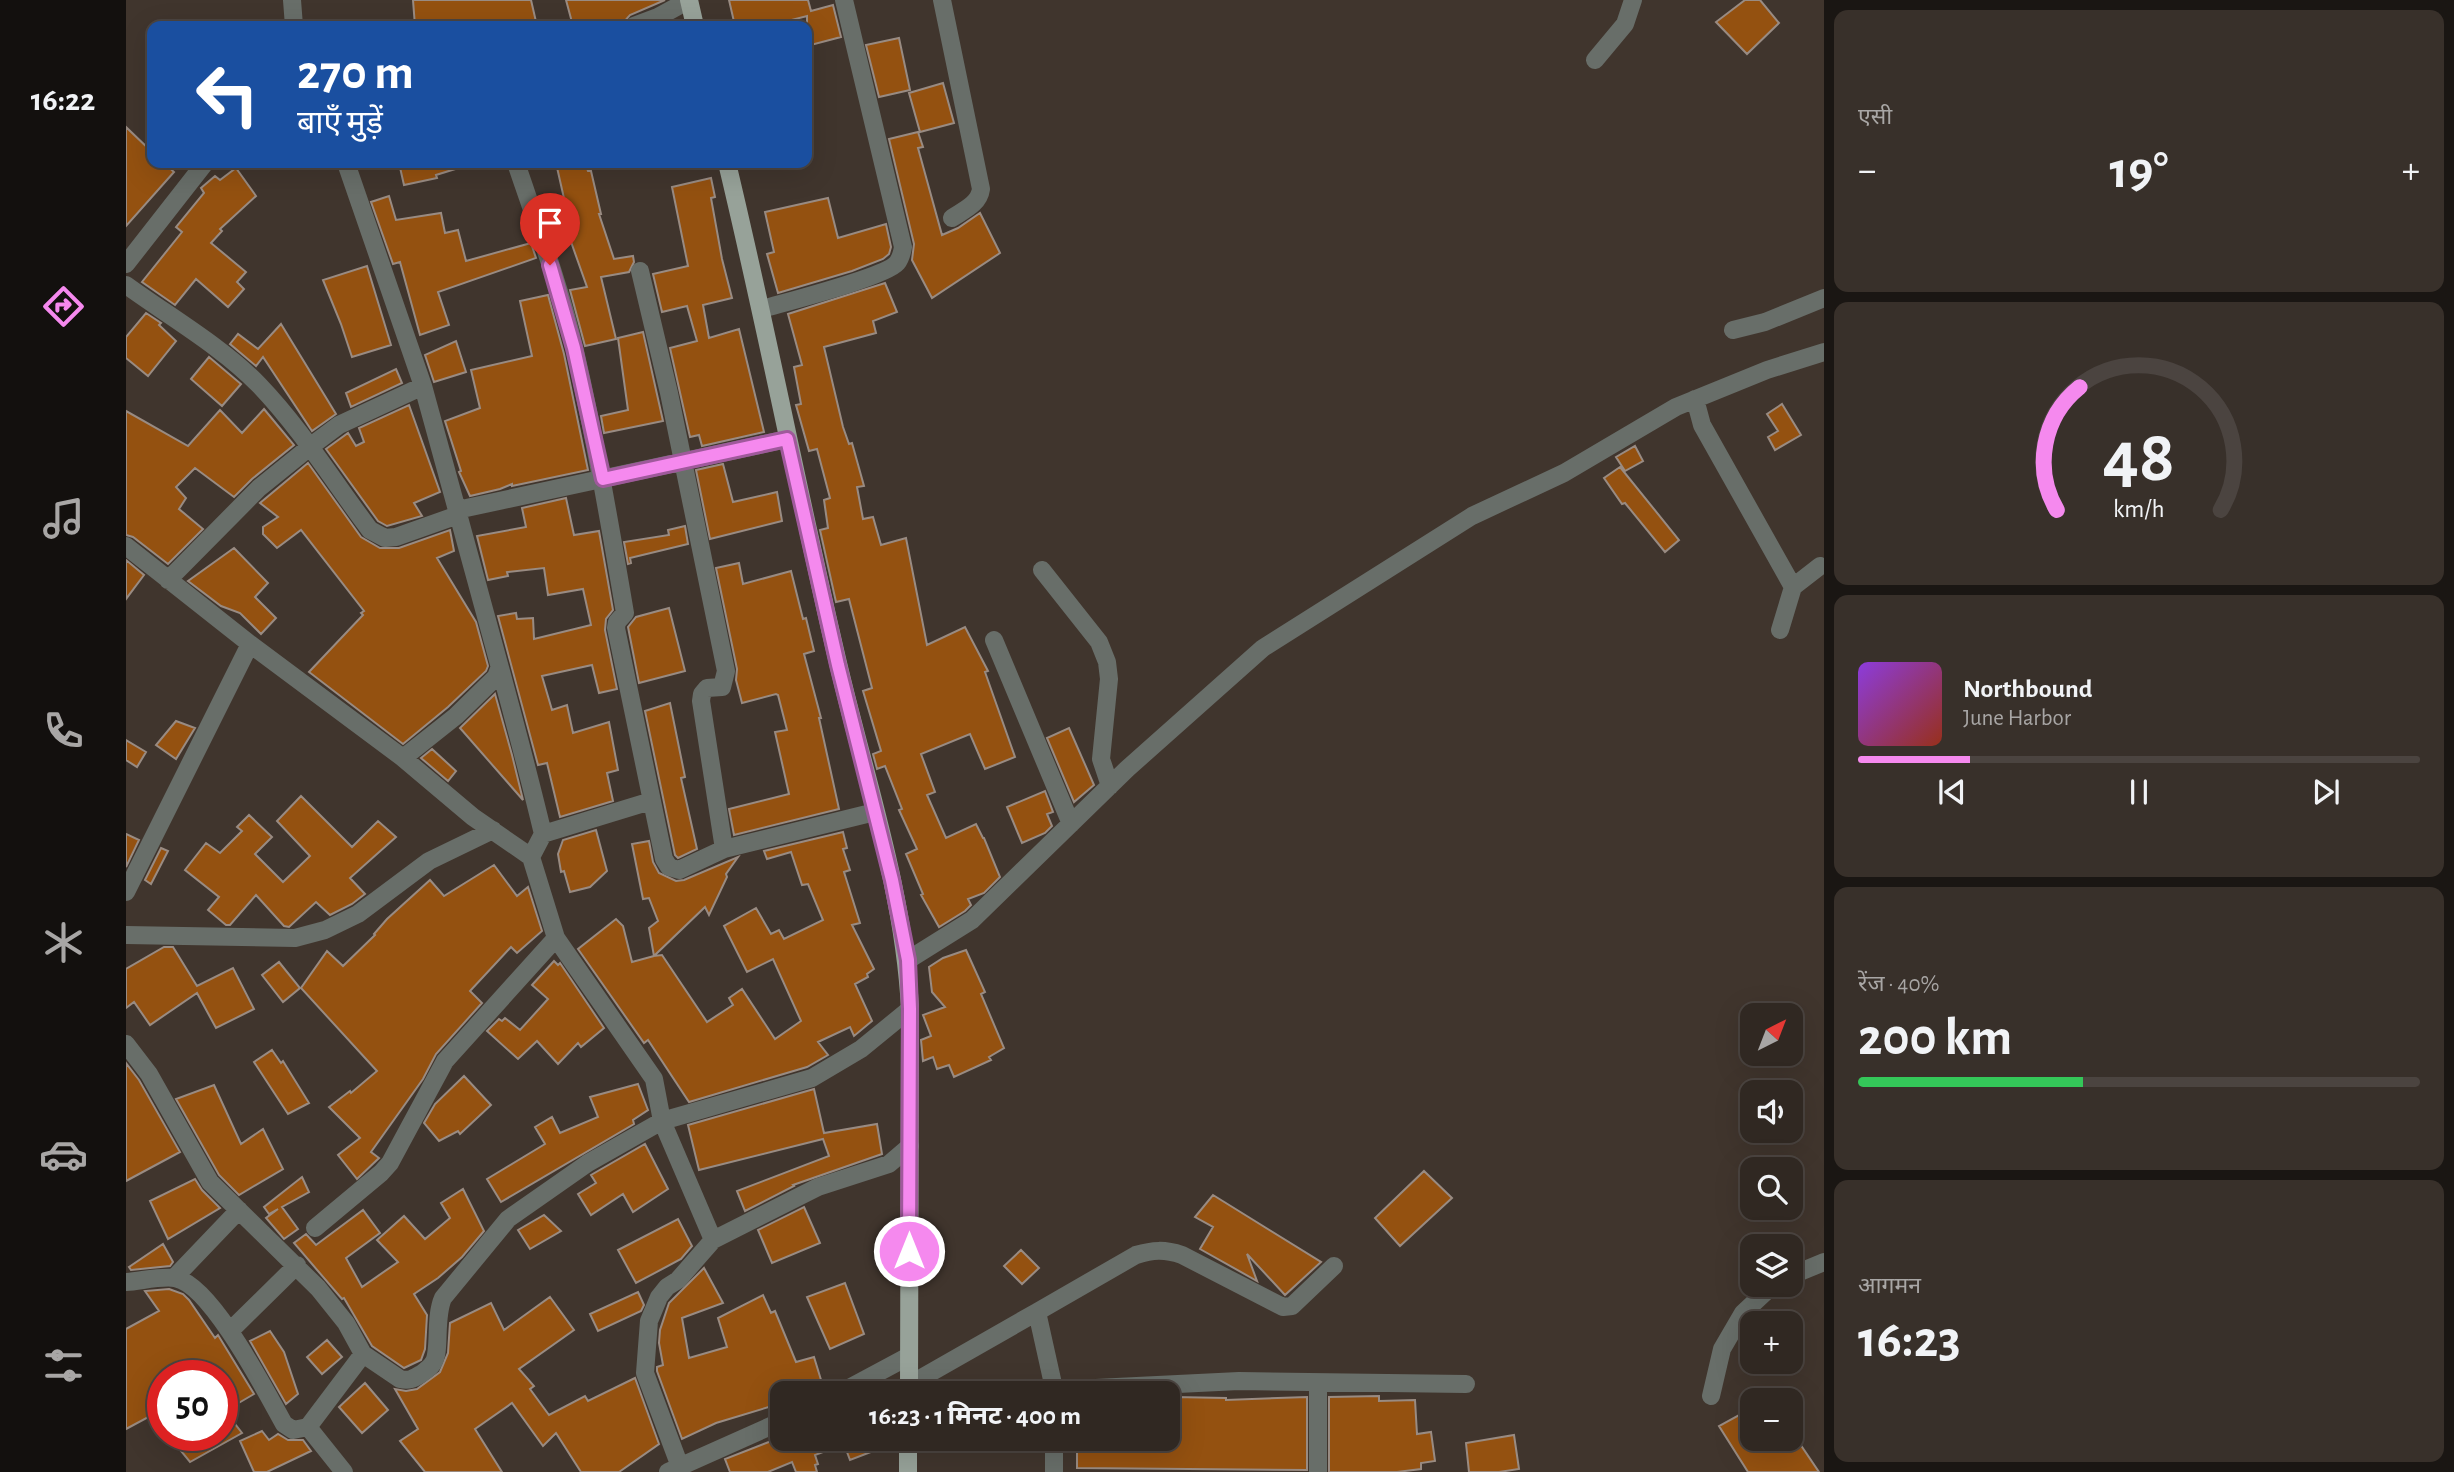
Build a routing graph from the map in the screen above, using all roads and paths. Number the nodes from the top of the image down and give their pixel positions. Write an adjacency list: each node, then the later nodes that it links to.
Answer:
1 (292, 0): 6 (street)
2 (689, 0): 7 (street); 8 (main road)
3 (844, 0): 19 (street)
4 (942, 0): 14 (street)
5 (1633, 0): 9 (street)
6 (294, 21)
7 (647, 21)
8 (694, 21)
9 (1595, 60)
10 (201, 168): 15 (street)
11 (347, 168): 22 (street)
12 (518, 168): 27 (street)
13 (728, 168): 19 (main road)
14 (952, 218)
15 (126, 264)
16 (640, 271): 26 (street)
17 (126, 285): 25 (street)
18 (1824, 298): 20 (street)
19 (762, 309): 24 (main road)
20 (1733, 330)
21 (1824, 352): 23 (street)
22 (424, 386): 25 (street); 28 (street)
23 (1695, 399): 33 (street); 39 (street)
24 (787, 439): 26 (street); 41 (main road)
25 (312, 446): 28 (street); 32 (street)
26 (683, 462): 27 (street); 45 (street)
27 (603, 479): 28 (street); 40 (street)
28 (457, 513): 37 (street)
29 (126, 546): 32 (street)
30 (1820, 566): 33 (street)
31 (1042, 570): 39 (street)
32 (168, 579): 36 (street)
33 (1793, 587): 34 (street)
34 (1780, 630)
35 (994, 640): 42 (street)
36 (250, 644): 38 (street); 47 (street)
37 (499, 669): 38 (street); 44 (street)
38 (403, 758): 43 (street)
39 (1110, 786): 42 (street)
40 (651, 801): 44 (street); 45 (street)
41 (875, 812): 45 (street); 50 (main road)
42 (1071, 824): 50 (street)
43 (493, 830): 46 (street); 48 (street)
44 (543, 834): 46 (street)
45 (724, 849)
46 (531, 857): 49 (street)
47 (126, 892)
48 (126, 935)
49 (556, 938): 53 (street); 56 (street)
50 (908, 960): 51 (main road)
51 (910, 1009): 53 (street); 54 (main road)
52 (126, 1044): 55 (street)
53 (662, 1121): 57 (street); 67 (street)
54 (910, 1146): 57 (street); 68 (main road)
55 (239, 1210): 59 (street); 62 (street)
56 (315, 1228)
57 (713, 1240): 81 (street)
58 (1824, 1262): 61 (street)
59 (297, 1265): 66 (street); 67 (street)
60 (1334, 1266): 65 (street)
61 (1803, 1271)
62 (174, 1278): 63 (street); 66 (street)
63 (126, 1282)
64 (1760, 1297): 76 (street)
65 (1037, 1312): 71 (street); 72 (street)
66 (231, 1330): 77 (street)
67 (363, 1354): 77 (street)
68 (909, 1356): 69 (street); 70 (main road)
69 (862, 1381)
70 (909, 1381)
71 (922, 1381)
72 (1053, 1381)
73 (1318, 1382): 74 (street); 75 (street); 85 (street)
74 (1180, 1384)
75 (1466, 1384)
76 (1711, 1395)
77 (309, 1427): 82 (street)
78 (770, 1427): 81 (street)
79 (908, 1451): 83 (main road)
80 (1054, 1451): 84 (street)
81 (677, 1470)
82 (344, 1472)
83 (908, 1472)
84 (1054, 1472)
85 (1318, 1472)

